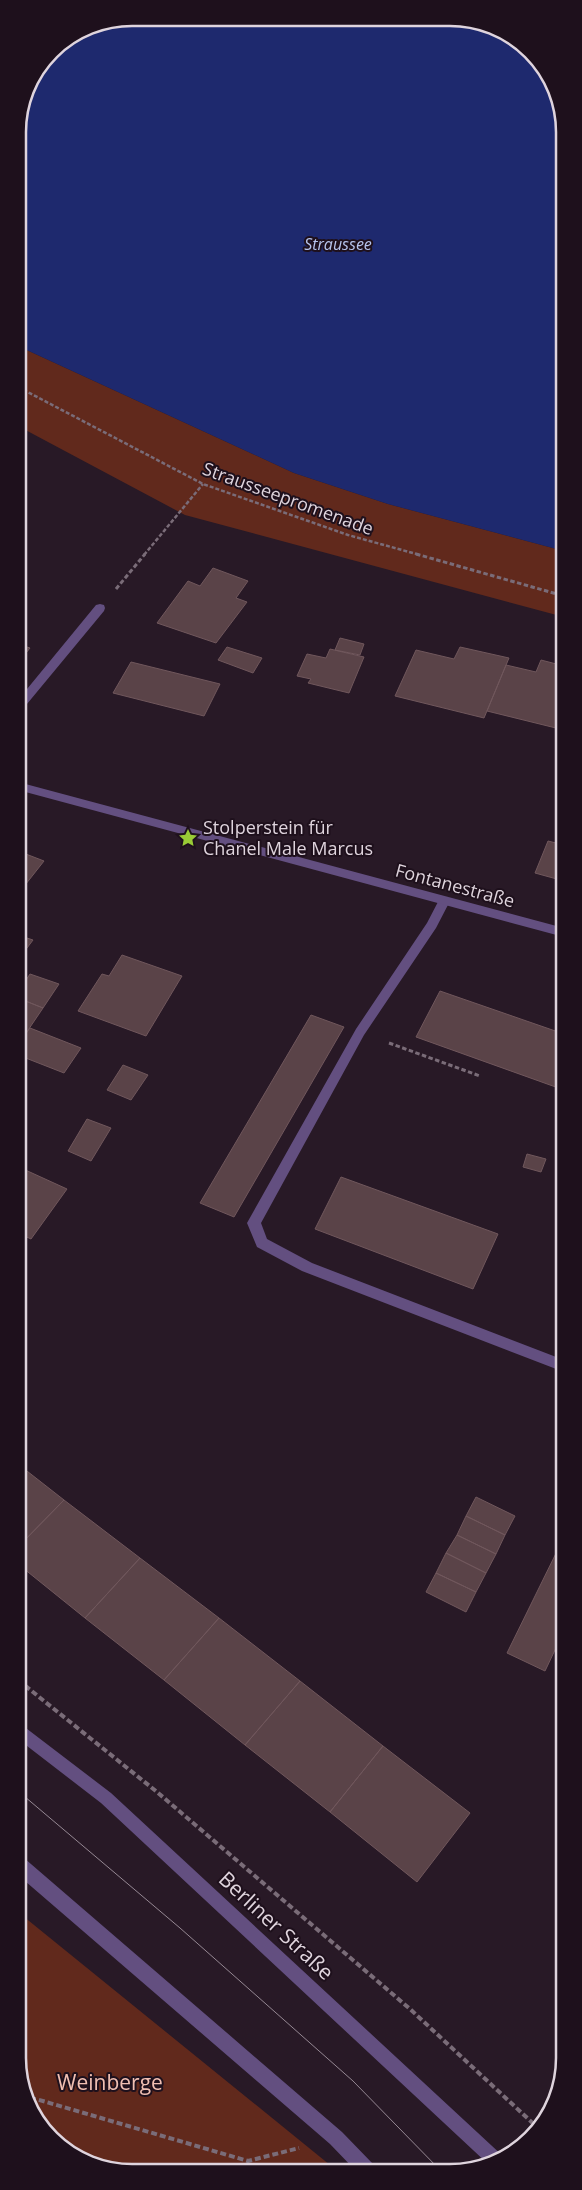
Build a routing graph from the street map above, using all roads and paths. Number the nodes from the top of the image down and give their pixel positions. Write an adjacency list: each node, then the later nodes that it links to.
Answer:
1 (26, 391): 2 (path, Strausseepromenade)
2 (203, 484): 3 (path, Strausseepromenade); 4 (path)
3 (556, 594)
4 (100, 608): 5 (street)
5 (26, 697)
6 (26, 788): 7 (street, Fontanestraße)
7 (444, 901): 8 (street, Fontanestraße); 9 (street)
8 (556, 931)
9 (360, 1032): 10 (path); 11 (street)
10 (480, 1076)
11 (556, 1363)
12 (26, 1686): 16 (path)
13 (26, 1735): 18 (street, Berliner Straße)
14 (26, 1871): 17 (street)
15 (34, 2099): 17 (path)
16 (533, 2123)
17 (336, 2138): 19 (street)
18 (491, 2155)
19 (361, 2164)

